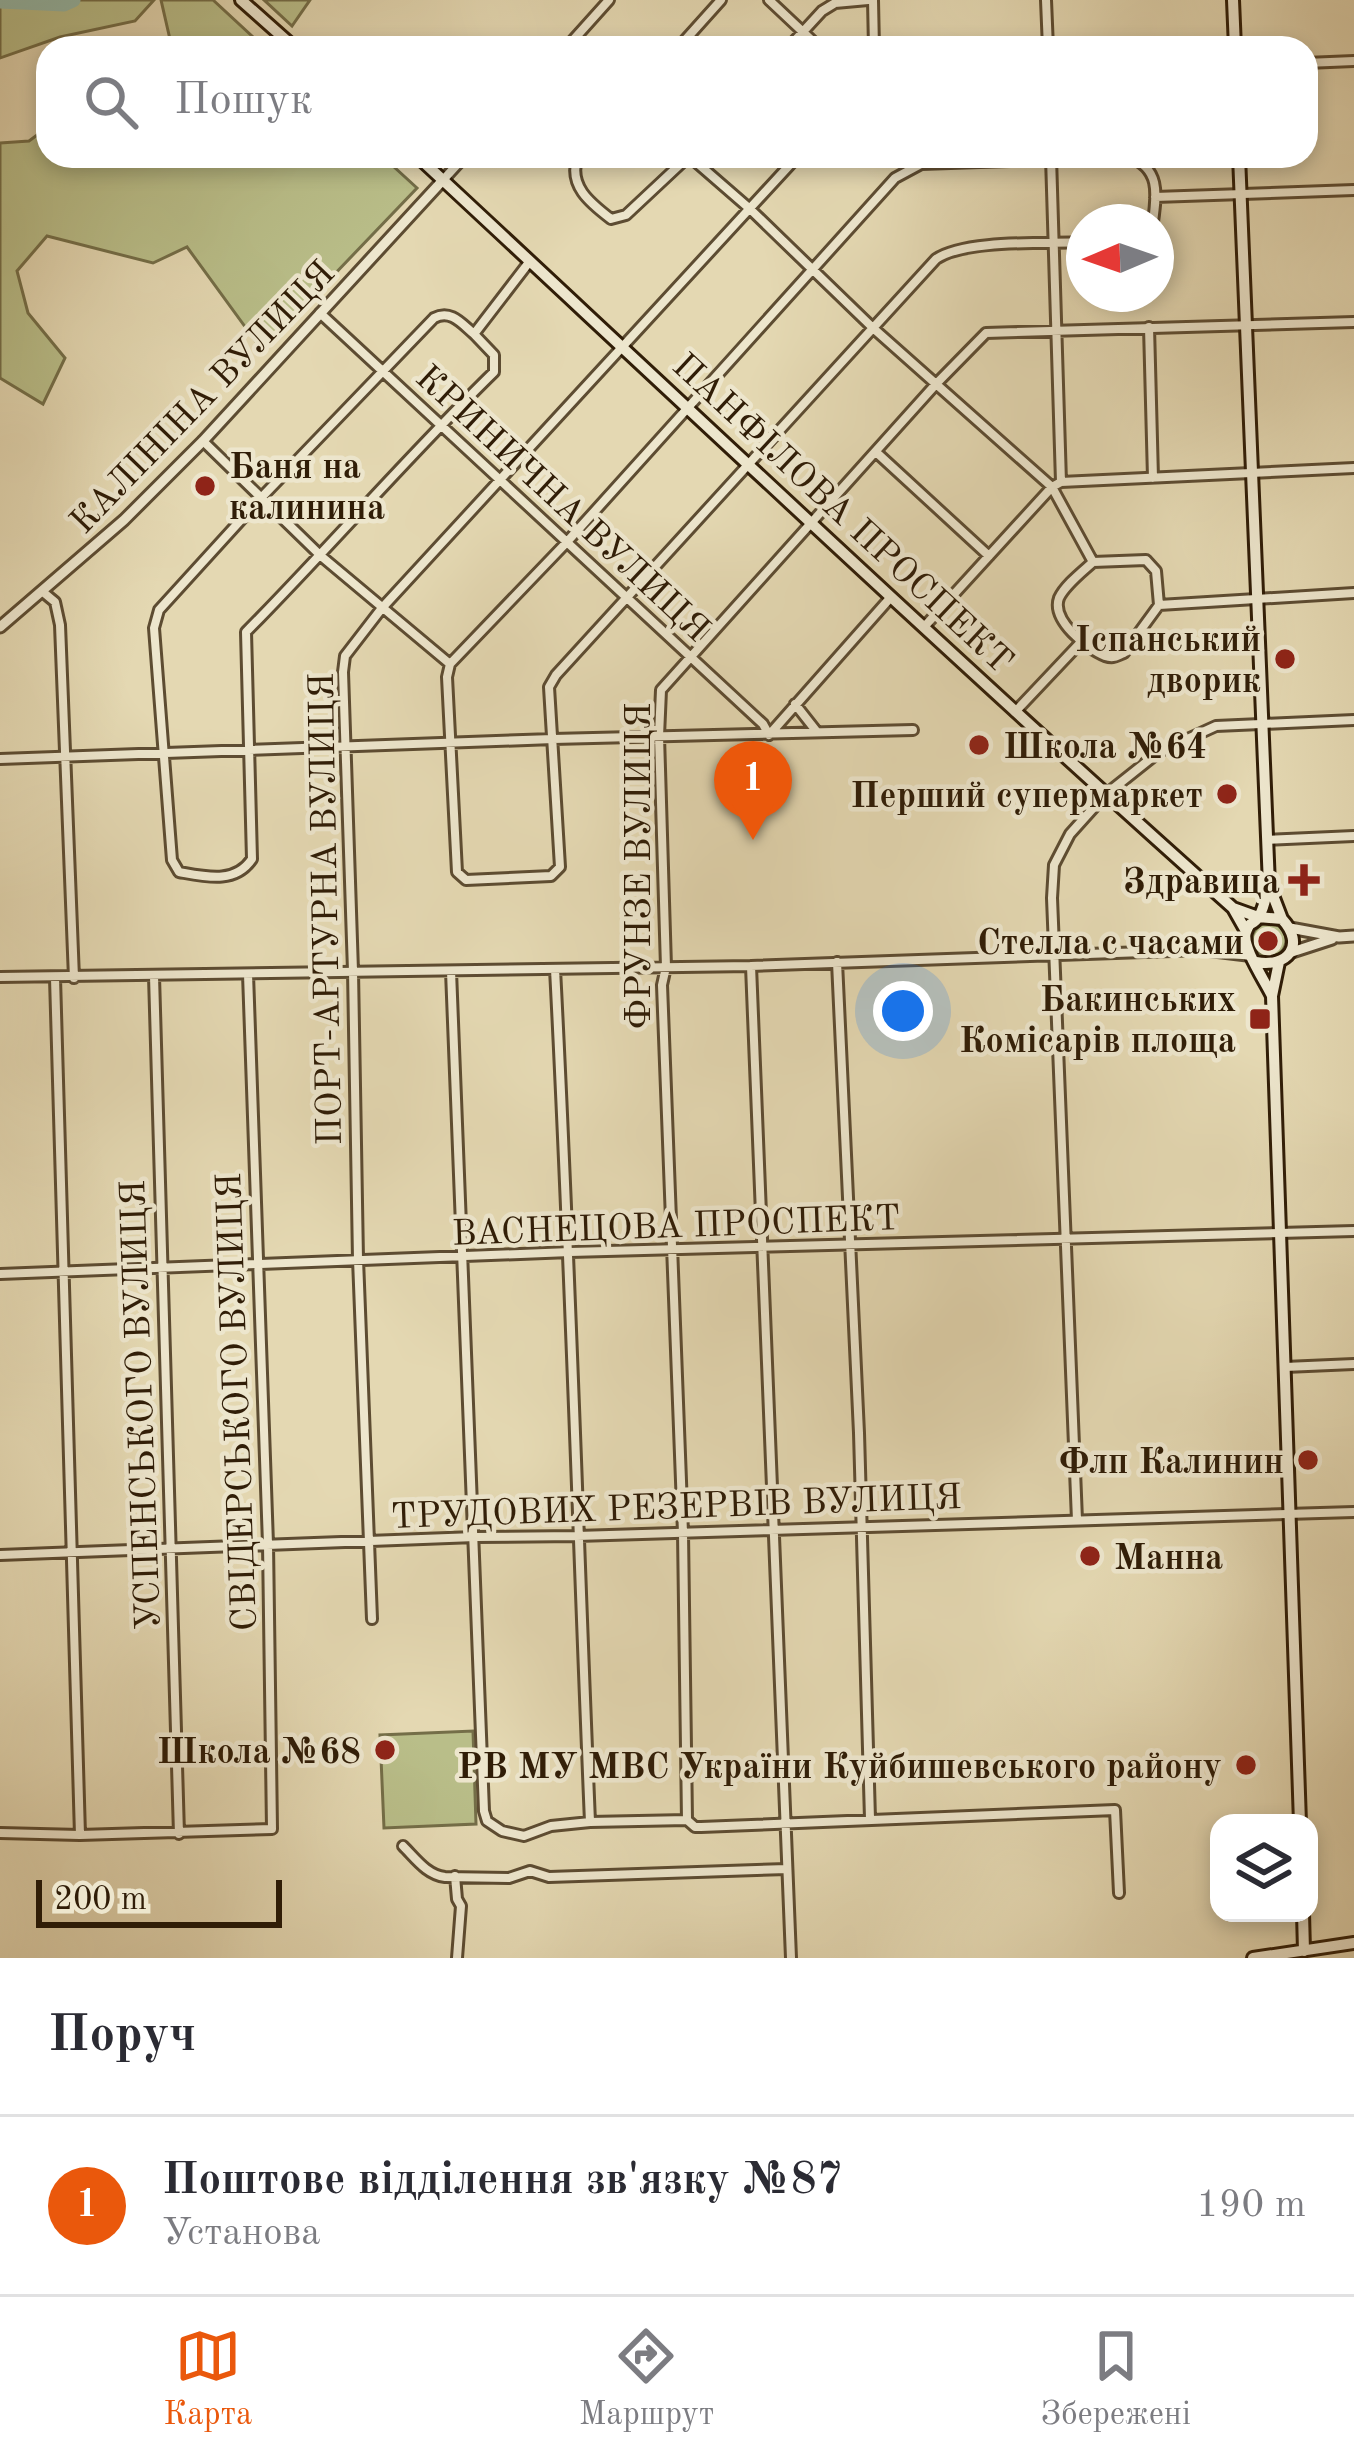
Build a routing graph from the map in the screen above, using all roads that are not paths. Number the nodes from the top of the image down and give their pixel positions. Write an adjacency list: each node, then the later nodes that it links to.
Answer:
1 (241, 0): 9 (main road)
2 (609, 0): 10 (street)
3 (722, 0): 11 (street)
4 (769, 0): 8 (street)
5 (870, 0): 8 (street); 14 (street)
6 (1046, 0): 15 (street)
7 (1233, 0): 16 (main road)
8 (803, 32): 12 (street); 13 (street)
9 (282, 36)
10 (577, 36)
11 (689, 36)
12 (799, 36)
13 (807, 36)
14 (873, 36)
15 (1048, 36)
16 (1234, 36)
17 (1354, 61): 18 (street)
18 (1318, 62)
19 (430, 168): 29 (main road, ПАНФІЛОВА ПРОСПЕКТ)
20 (454, 168): 29 (street, КАЛІНІНА ВУЛИЦЯ)
21 (573, 168): 22 (street)
22 (676, 168)
23 (703, 168): 34 (street)
24 (786, 168): 34 (street, ПОРТ-АРТУРНА ВУЛИЦЯ)
25 (909, 168): 38 (street)
26 (1051, 168): 36 (street)
27 (1149, 168): 32 (street)
28 (1239, 168): 31 (main road)
29 (443, 180): 37 (main road, ПАНФІЛОВА ПРОСПЕКТ); 39 (street, КАЛІНІНА ВУЛИЦЯ)
30 (1354, 190): 31 (street)
31 (1240, 194): 32 (street); 42 (main road)
32 (1155, 197): 33 (street)
33 (1154, 204)
34 (750, 209): 38 (street); 46 (street, ПОРТ-АРТУРНА ВУЛИЦЯ)
35 (1066, 243): 36 (street)
36 (1053, 244): 43 (street); 44 (street)
37 (530, 261): 45 (street); 46 (main road, ПАНФІЛОВА ПРОСПЕКТ)
38 (812, 269): 43 (street); 49 (street)
39 (320, 313): 47 (street, КРИНИЧНА ВУЛИЦЯ); 51 (street, КАЛІНІНА ВУЛИЦЯ)
40 (1354, 322): 42 (street, ФРУНЗЕ ВУЛИЦЯ)
41 (1149, 327): 42 (street, ФРУНЗЕ ВУЛИЦЯ); 44 (street, ФРУНЗЕ ВУЛИЦЯ); 56 (street)
42 (1245, 327): 55 (main road)
43 (873, 328): 48 (street); 53 (street)
44 (1056, 330): 48 (street, ФРУНЗЕ ВУЛИЦЯ); 58 (street)
45 (474, 334): 47 (street); 50 (street)
46 (622, 346): 49 (main road, ПАНФІЛОВА ПРОСПЕКТ); 57 (street, ПОРТ-АРТУРНА ВУЛИЦЯ)
47 (381, 370): 50 (street, КРИНИЧНА ВУЛИЦЯ); 59 (street)
48 (936, 384): 52 (street, ФРУНЗЕ ВУЛИЦЯ); 58 (street)
49 (687, 406): 53 (main road, ПАНФІЛОВА ПРОСПЕКТ); 61 (street)
50 (440, 425): 57 (street, КРИНИЧНА ВУЛИЦЯ); 62 (street)
51 (203, 441): 59 (street); 65 (street, КАЛІНІНА ВУЛИЦЯ)
52 (876, 452): 60 (street, ФРУНЗЕ ВУЛИЦЯ); 63 (street)
53 (747, 466): 60 (main road, ПАНФІЛОВА ПРОСПЕКТ); 69 (street)
54 (1354, 468): 55 (street)
55 (1252, 475): 56 (street); 68 (main road)
56 (1153, 478): 58 (street)
57 (500, 481): 61 (street, КРИНИЧНА ВУЛИЦЯ); 71 (street, ПОРТ-АРТУРНА ВУЛИЦЯ)
58 (1056, 484): 63 (street); 64 (street)
59 (260, 500): 62 (street); 89 (street)
60 (812, 523): 67 (main road, ПАНФІЛОВА ПРОСПЕКТ); 75 (street, ФРУНЗЕ ВУЛИЦЯ)
61 (566, 543): 69 (street, КРИНИЧНА ВУЛИЦЯ); 76 (street)
62 (321, 556): 71 (street); 88 (street)
63 (989, 556): 73 (street)
64 (1093, 562): 70 (street); 74 (street)
65 (43, 592): 72 (street, КАЛІНІНА ВУЛИЦЯ); 90 (street)
66 (1354, 593): 68 (street)
67 (891, 597): 73 (main road, ПАНФІЛОВА ПРОСПЕКТ); 77 (street)
68 (1257, 597): 70 (street); 80 (main road)
69 (625, 598): 75 (street, КРИНИЧНА ВУЛИЦЯ); 85 (street)
70 (1159, 605): 74 (street)
71 (382, 608): 76 (street); 87 (street, ПОРТ-АРТУРНА ВУЛИЦЯ)
72 (0, 627)
73 (924, 627): 78 (main road, ПАНФІЛОВА ПРОСПЕКТ)
74 (1082, 641): 78 (street)
75 (691, 656): 83 (street, КРИНИЧНА ВУЛИЦЯ); 84 (street, ФРУНЗЕ ВУЛИЦЯ)
76 (450, 664): 86 (street)
77 (795, 704): 82 (street); 83 (street)
78 (1016, 712): 92 (main road, ПАНФІЛОВА ПРОСПЕКТ)
79 (1354, 720): 80 (street)
80 (1262, 724): 92 (street); 94 (main road)
81 (914, 730): 82 (street)
82 (818, 734): 83 (street)
83 (769, 735): 84 (street)
84 (659, 736): 85 (street); 109 (street, ФРУНЗЕ ВУЛИЦЯ)
85 (553, 739): 86 (street); 86 (street)
86 (451, 743): 87 (street)
87 (344, 747): 88 (street); 111 (street, ПОРТ-АРТУРНА ВУЛИЦЯ)
88 (251, 751): 89 (street); 89 (street)
89 (162, 754): 90 (street)
90 (66, 758): 91 (street); 117 (street)
91 (0, 759)
92 (1105, 795): 96 (main road, ПАНФІЛОВА ПРОСПЕКТ); 104 (street)
93 (1354, 836): 94 (street)
94 (1267, 840): 95 (main road)
95 (1269, 886): 97 (main road); 98 (main road)
96 (1233, 908): 97 (main road, ПАНФІЛОВА ПРОСПЕКТ); 99 (main road, ПАНФІЛОВА ПРОСПЕКТ)
97 (1258, 917): 98 (main road); 99 (main road)
98 (1286, 923): 101 (street); 103 (main road)
99 (1245, 934): 102 (street); 105 (main road)
100 (1354, 936): 101 (street)
101 (1339, 937): 103 (street)
102 (1201, 950): 104 (street); 105 (street)
103 (1292, 952): 107 (main road)
104 (1054, 956): 106 (street); 121 (street)
105 (1253, 959): 107 (main road); 118 (main road)
106 (837, 962): 108 (street); 122 (street)
107 (1280, 962): 118 (main road)
108 (751, 966): 109 (street); 123 (street)
109 (666, 968): 110 (street); 124 (street, ФРУНЗЕ ВУЛИЦЯ)
110 (555, 969): 112 (street); 125 (street)
111 (353, 971): 112 (street); 113 (street); 127 (street, ПОРТ-АРТУРНА ВУЛИЦЯ)
112 (451, 971): 126 (street)
113 (248, 974): 114 (street); 128 (street, СВІДЕРСЬКОГО ВУЛИЦЯ)
114 (154, 976): 117 (street); 129 (street, УСПЕНСЬКОГО ВУЛИЦЯ)
115 (0, 977): 116 (street)
116 (55, 977): 117 (street); 130 (street)
117 (74, 978)
118 (1272, 996): 120 (main road)
119 (1354, 1232): 120 (street, ВАСНЕЦОВА ПРОСПЕКТ)
120 (1280, 1234): 121 (street, ВАСНЕЦОВА ПРОСПЕКТ); 133 (main road)
121 (1066, 1240): 122 (street, ВАСНЕЦОВА ПРОСПЕКТ); 136 (street)
122 (851, 1246): 123 (street, ВАСНЕЦОВА ПРОСПЕКТ); 137 (street)
123 (764, 1247): 124 (street, ВАСНЕЦОВА ПРОСПЕКТ); 138 (street)
124 (674, 1250): 125 (street, ВАСНЕЦОВА ПРОСПЕКТ); 139 (street, ФРУНЗЕ ВУЛИЦЯ)
125 (570, 1252): 126 (street, ВАСНЕЦОВА ПРОСПЕКТ); 140 (street)
126 (461, 1258): 127 (street, ВАСНЕЦОВА ПРОСПЕКТ); 141 (street)
127 (358, 1259): 128 (street, ВАСНЕЦОВА ПРОСПЕКТ); 142 (street, ПОРТ-АРТУРНА ВУЛИЦЯ)
128 (257, 1264): 129 (street, ВАСНЕЦОВА ПРОСПЕКТ); 143 (street, СВІДЕРСЬКОГО ВУЛИЦЯ)
129 (161, 1268): 130 (street, ВАСНЕЦОВА ПРОСПЕКТ); 144 (street, УСПЕНСЬКОГО ВУЛИЦЯ)
130 (64, 1272): 131 (street, ВАСНЕЦОВА ПРОСПЕКТ); 145 (street)
131 (0, 1274)
132 (1354, 1364): 133 (street)
133 (1285, 1367): 135 (main road)
134 (1354, 1512): 135 (street, ТРУДОВИХ РЕЗЕРВІВ ВУЛИЦЯ)
135 (1290, 1515): 136 (street, ТРУДОВИХ РЕЗЕРВІВ ВУЛИЦЯ); 148 (main road)
136 (1077, 1520): 137 (street, ТРУДОВИХ РЕЗЕРВІВ ВУЛИЦЯ)
137 (862, 1527): 138 (street, ТРУДОВИХ РЕЗЕРВІВ ВУЛИЦЯ); 149 (street)
138 (773, 1530): 139 (street, ТРУДОВИХ РЕЗЕРВІВ ВУЛИЦЯ); 152 (street)
139 (683, 1533): 140 (street, ТРУДОВИХ РЕЗЕРВІВ ВУЛИЦЯ); 150 (street, ФРУНЗЕ ВУЛИЦЯ)
140 (578, 1536): 141 (street, ТРУДОВИХ РЕЗЕРВІВ ВУЛИЦЯ); 151 (street)
141 (475, 1537): 142 (street, ТРУДОВИХ РЕЗЕРВІВ ВУЛИЦЯ); 151 (street)
142 (370, 1541): 143 (street, ТРУДОВИХ РЕЗЕРВІВ ВУЛИЦЯ); 147 (street, ПОРТ-АРТУРНА ВУЛИЦЯ)
143 (268, 1544): 144 (street, ТРУДОВИХ РЕЗЕРВІВ ВУЛИЦЯ); 154 (street, СВІДЕРСЬКОГО ВУЛИЦЯ)
144 (170, 1549): 145 (street, ТРУДОВИХ РЕЗЕРВІВ ВУЛИЦЯ); 154 (street, УСПЕНСЬКОГО ВУЛИЦЯ)
145 (72, 1553): 146 (street, ТРУДОВИХ РЕЗЕРВІВ ВУЛИЦЯ); 155 (street)
146 (0, 1555)
147 (372, 1618)
148 (1300, 1814)
149 (870, 1819): 152 (street); 159 (street)
150 (687, 1820): 151 (street); 152 (street)
151 (590, 1822)
152 (785, 1825): 157 (street)
153 (0, 1833): 155 (street)
154 (178, 1834): 155 (street)
155 (80, 1835)
156 (403, 1846): 158 (street)
157 (787, 1870): 158 (street); 164 (street)
158 (455, 1876): 163 (street)
159 (1119, 1893)
160 (1303, 1922): 162 (main road)
161 (1354, 1943): 162 (main road)
162 (1304, 1951): 165 (main road)
163 (458, 1958)
164 (791, 1958)
165 (1253, 1958)

